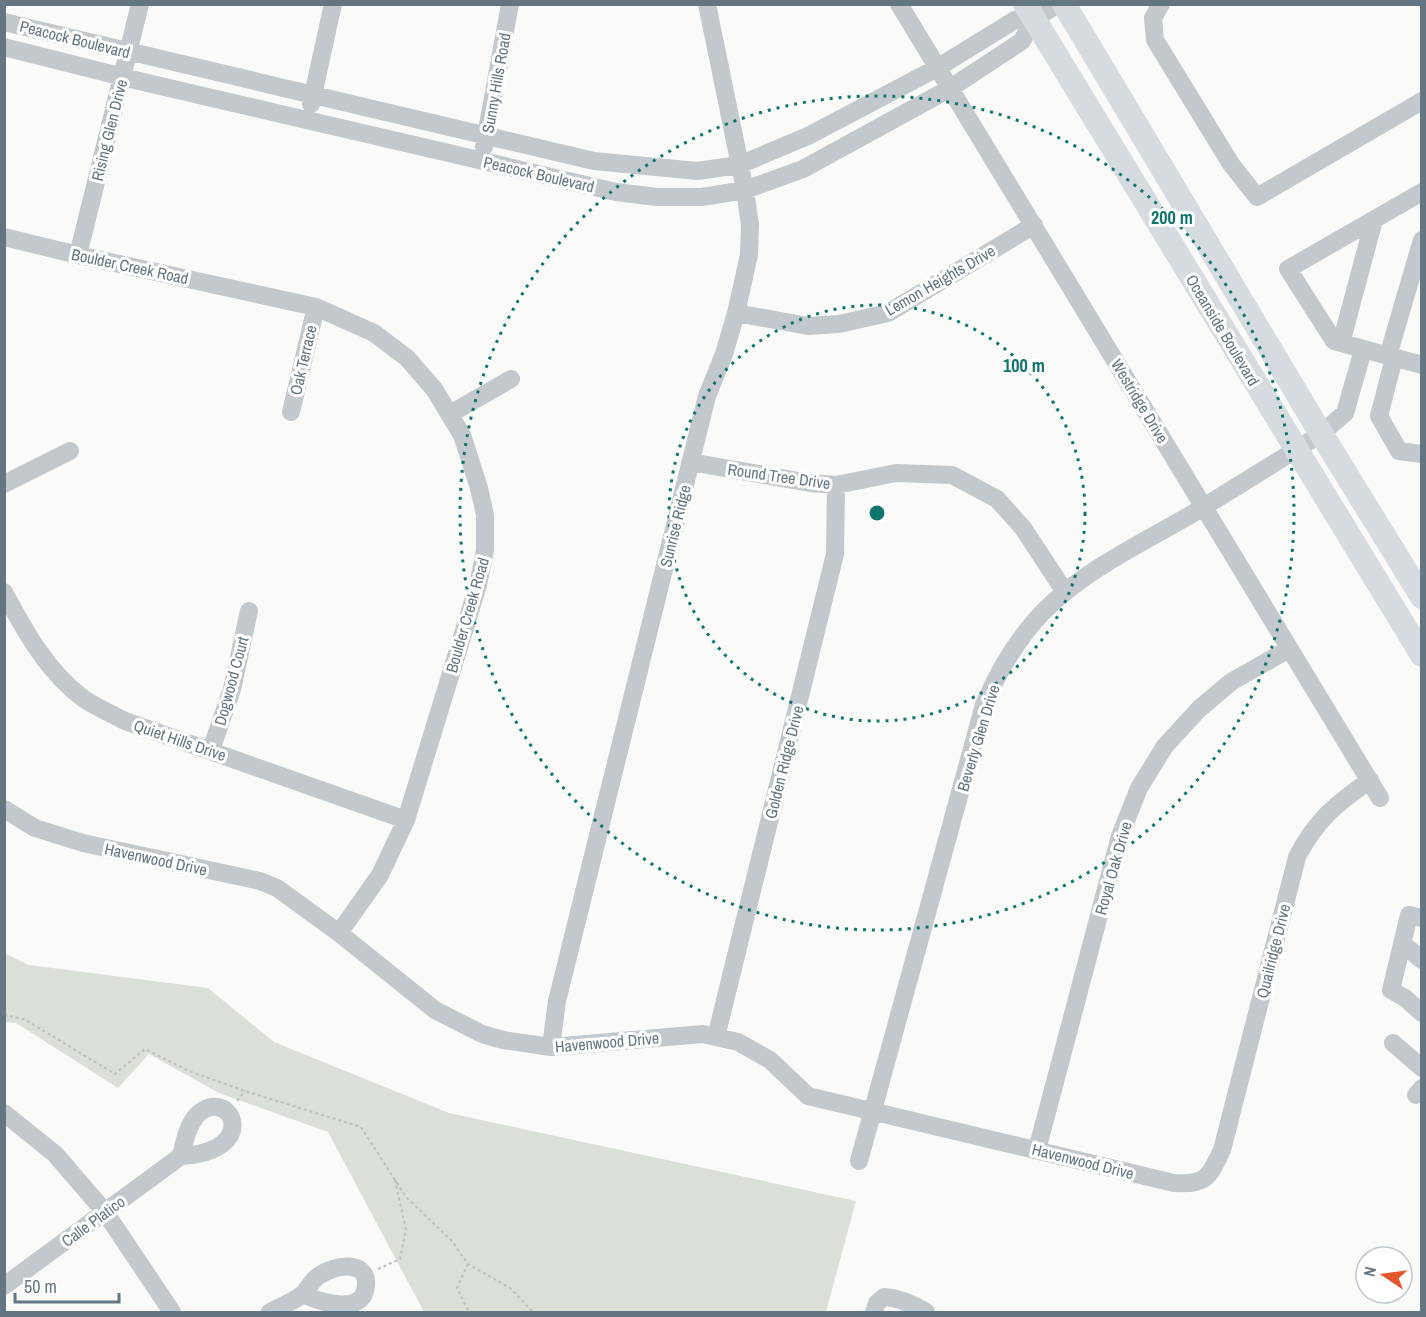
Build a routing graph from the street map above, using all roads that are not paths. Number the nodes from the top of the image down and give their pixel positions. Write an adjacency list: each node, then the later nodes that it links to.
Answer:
1 (140, 4): 12 (street, Rising Glen Drive)
2 (333, 4): 16 (street)
3 (510, 4): 19 (street, Sunny Hills Road)
4 (707, 4): 21 (street, Sunrise Ridge)
5 (899, 4): 13 (street, Westridge Drive)
6 (1058, 4): 9 (street, Peacock Boulevard)
7 (1064, 4): 38 (main road, Oceanside Boulevard)
8 (1161, 4): 17 (street)
9 (1029, 12): 13 (street, Peacock Boulevard); 15 (street, Peacock Boulevard); 39 (main road, Oceanside Boulevard)
10 (4, 22): 12 (street, Peacock Boulevard)
11 (4, 47): 14 (street, Peacock Boulevard)
12 (128, 52): 14 (street, Rising Glen Drive); 16 (street, Peacock Boulevard)
13 (937, 68): 15 (street, Westridge Drive); 21 (street, Peacock Boulevard)
14 (122, 77): 18 (street, Peacock Boulevard); 28 (street, Rising Glen Drive)
15 (950, 89): 22 (street, Peacock Boulevard); 25 (street, Westridge Drive)
16 (313, 94): 18 (street); 19 (street, Peacock Boulevard)
17 (1422, 100)
18 (308, 121): 20 (street, Peacock Boulevard)
19 (486, 135): 20 (street, Sunny Hills Road); 21 (street, Peacock Boulevard)
20 (482, 161): 22 (street, Peacock Boulevard)
21 (739, 165): 22 (street, Sunrise Ridge)
22 (745, 190): 30 (street, Sunrise Ridge)
23 (1422, 192): 24 (street)
24 (1374, 220): 31 (street); 31 (street)
25 (1034, 225): 30 (street, Lemon Heights Drive); 45 (street, Westridge Drive)
26 (4, 237): 28 (street, Boulder Creek Road)
27 (1422, 240): 33 (street)
28 (78, 255): 29 (street, Boulder Creek Road)
29 (316, 307): 36 (street, Oak Terrace); 37 (street, Boulder Creek Road)
30 (736, 313): 42 (street, Sunrise Ridge)
31 (1341, 343): 32 (street)
32 (1363, 350): 33 (street); 38 (street, Beverly Glen Drive)
33 (1391, 357): 34 (street); 41 (street)
34 (1422, 365)
35 (511, 379): 37 (street)
36 (291, 412)
37 (450, 414): 56 (street, Boulder Creek Road)
38 (1321, 434): 39 (street, Beverly Glen Drive); 48 (main road, Oceanside Boulevard)
39 (1296, 450): 45 (street, Beverly Glen Drive); 51 (main road, Oceanside Boulevard)
40 (70, 451): 43 (street)
41 (1422, 454)
42 (690, 462): 44 (street, Round Tree Drive); 64 (street, Sunrise Ridge)
43 (4, 484)
44 (836, 485): 47 (street, Round Tree Drive); 62 (street, Golden Ridge Drive)
45 (1203, 507): 47 (street, Beverly Glen Drive); 50 (street, Westridge Drive)
46 (4, 592): 52 (street, Quiet Hills Drive)
47 (1065, 592): 66 (street, Beverly Glen Drive)
48 (1422, 597)
49 (249, 611): 52 (street, Dogwood Court)
50 (1288, 649): 53 (street, Westridge Drive); 68 (street, Royal Oak Drive)
51 (1422, 655)
52 (210, 750): 56 (street, Quiet Hills Drive)
53 (1370, 780): 54 (street, Westridge Drive); 69 (street, Quailridge Drive)
54 (1380, 798)
55 (4, 809): 58 (street, Havenwood Drive)
56 (406, 820): 58 (street, Boulder Creek Road)
57 (1422, 918): 59 (street)
58 (339, 933): 64 (street, Havenwood Drive)
59 (1402, 944): 60 (street); 61 (street)
60 (1422, 960)
61 (1422, 1013)
62 (716, 1036): 64 (street, Havenwood Drive); 66 (street, Havenwood Drive)
63 (1393, 1043): 65 (street)
64 (551, 1047)
65 (1422, 1068)
66 (874, 1111): 68 (street, Havenwood Drive); 71 (street, Beverly Glen Drive)
67 (4, 1113): 72 (street)
68 (1037, 1150): 69 (street, Havenwood Drive)
69 (1222, 1150)
70 (181, 1156): 72 (street, Calle Platico)
71 (860, 1161)
72 (105, 1212): 73 (street, Calle Platico); 75 (street)
73 (4, 1286)
74 (303, 1294): 74 (street); 76 (street)
75 (172, 1312)
76 (270, 1312)
77 (874, 1312): 78 (street)
78 (926, 1312)

